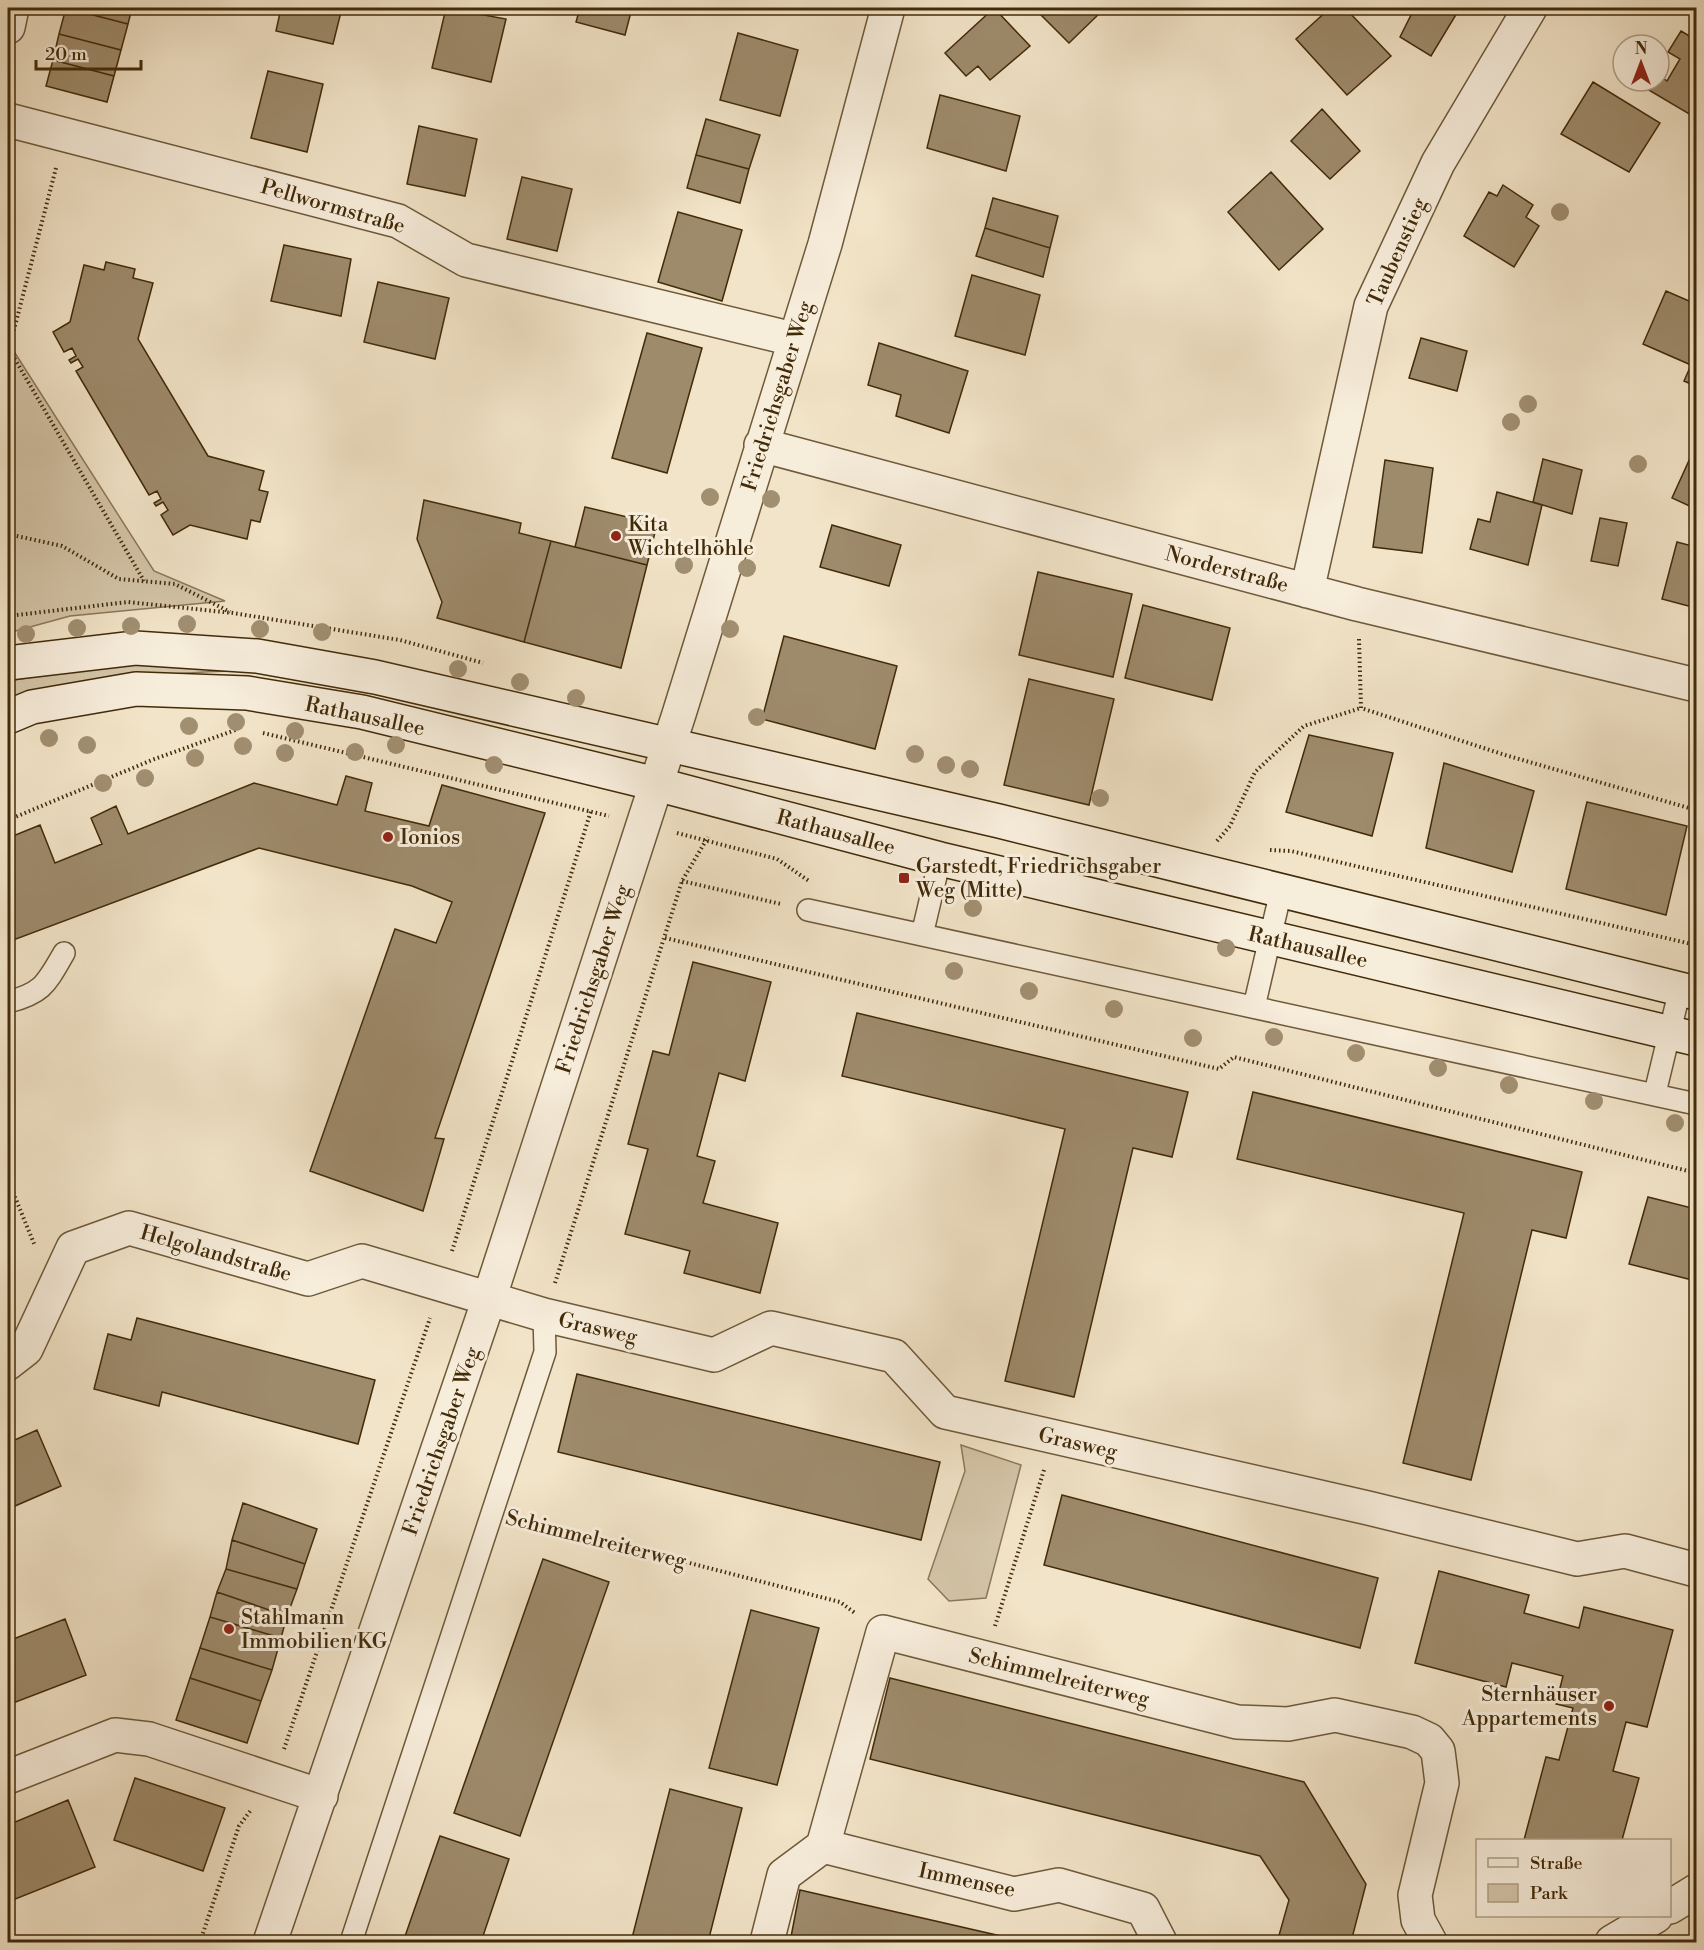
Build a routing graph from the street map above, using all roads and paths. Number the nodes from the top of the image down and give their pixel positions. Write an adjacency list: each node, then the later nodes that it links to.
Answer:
1 (12, 8): 4 (street)
2 (888, 8): 7 (street, Friedrichsgaber Weg)
3 (1530, 8): 12 (street, Taubenstieg)
4 (8, 27)
5 (8, 120): 6 (street, Pellwormstraße)
6 (64, 135): 7 (street, Pellwormstraße); 8 (path)
7 (794, 339): 9 (street, Friedrichsgaber Weg)
8 (8, 351): 11 (path)
9 (761, 445): 12 (street, Norderstraße); 21 (street, Friedrichsgaber Weg)
10 (8, 534): 11 (path)
11 (144, 581): 14 (path)
12 (1307, 591): 13 (street, Norderstraße)
13 (1358, 604): 16 (street, Norderstraße); 17 (path)
14 (8, 616)
15 (8, 663): 21 (street, Rathausallee)
16 (1696, 685)
17 (1361, 708): 24 (path); 27 (path)
18 (8, 717): 22 (street, Rathausallee)
19 (240, 728): 26 (path)
20 (252, 731): 23 (path)
21 (669, 743): 22 (street, Friedrichsgaber Weg); 30 (street, Rathausallee)
22 (656, 784): 28 (street, Rathausallee); 49 (street, Friedrichsgaber Weg)
23 (570, 805)
24 (1696, 810)
25 (591, 811): 47 (path)
26 (8, 820)
27 (1215, 842)
28 (940, 859): 34 (lane); 36 (street, Rathausallee)
29 (682, 880): 31 (path); 32 (path); 35 (path)
30 (1281, 891): 36 (lane); 39 (street, Rathausallee)
31 (808, 910): 32 (lane)
32 (836, 916): 34 (lane)
33 (1696, 934): 37 (path)
34 (922, 935): 41 (lane)
35 (665, 938): 45 (path); 50 (path)
36 (1271, 938): 41 (lane); 42 (street, Rathausallee)
37 (1694, 944)
38 (64, 953): 40 (lane)
39 (1688, 991): 42 (lane)
40 (8, 1002)
41 (1254, 1007): 43 (lane)
42 (1683, 1036): 43 (lane)
43 (1655, 1094): 44 (lane)
44 (1696, 1104)
45 (1696, 1173)
46 (8, 1180): 48 (path)
47 (441, 1285): 48 (street, Helgolandstraße); 49 (street, Helgolandstraße); 58 (path)
48 (53, 1290): 51 (street, Helgolandstraße)
49 (489, 1299): 50 (street, Grasweg); 59 (street, Friedrichsgaber Weg)
50 (544, 1315): 52 (street, Grasweg); 53 (lane)
51 (8, 1363)
52 (1054, 1438): 54 (street, Grasweg); 56 (path)
53 (493, 1512): 55 (path, Schimmelreiterweg); 66 (lane)
54 (1696, 1569)
55 (883, 1632): 56 (street, Schimmelreiterweg); 60 (street)
56 (985, 1658): 69 (street, Schimmelreiterweg)
57 (8, 1777): 58 (street)
58 (273, 1780): 59 (street); 64 (path)
59 (321, 1796): 65 (street, Friedrichsgaber Weg)
60 (824, 1846): 67 (street); 68 (street, Immensee)
61 (1696, 1891): 62 (street)
62 (1671, 1906)
63 (1654, 1917): 70 (street)
64 (200, 1942)
65 (270, 1942)
66 (351, 1942)
67 (767, 1942)
68 (1160, 1942)
69 (1430, 1942)
70 (1612, 1942)

